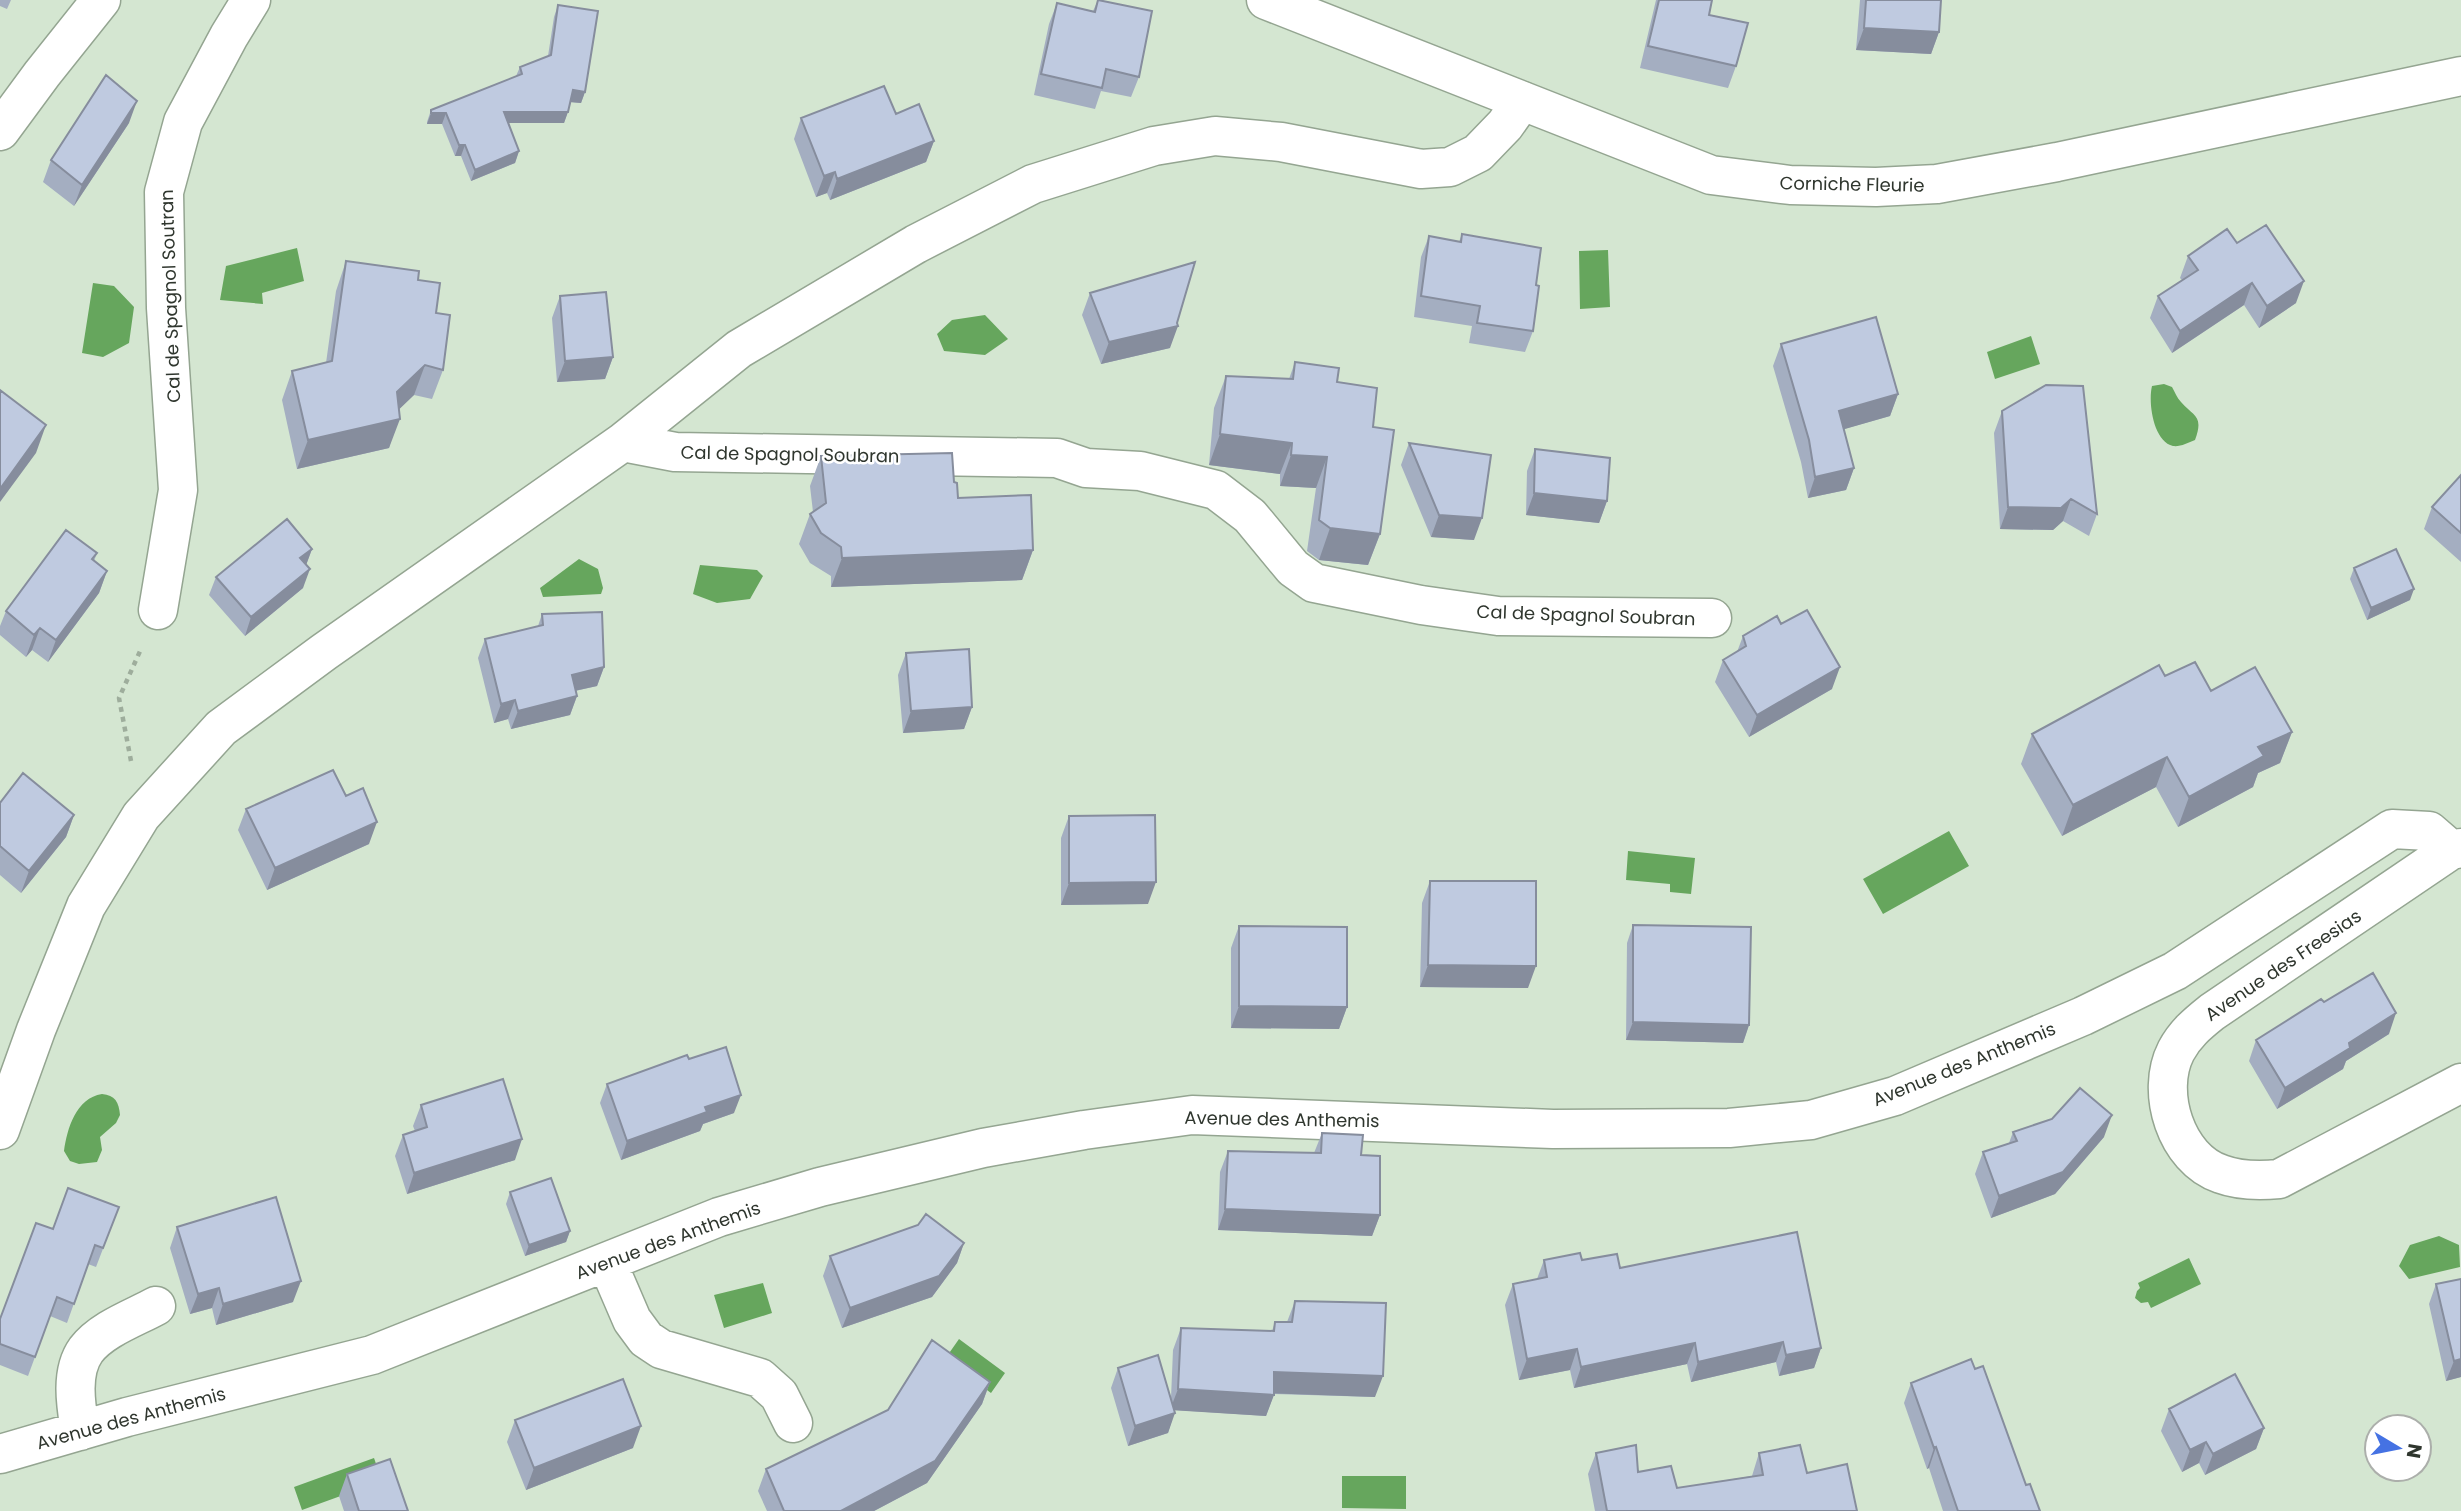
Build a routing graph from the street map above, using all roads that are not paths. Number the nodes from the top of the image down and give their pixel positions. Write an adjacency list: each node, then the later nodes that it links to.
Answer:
1 (101, 0): 6 (street)
2 (251, 0): 8 (street, Cal de Spagnol Soutran)
3 (1266, 0): 5 (street, Corniche Fleurie)
4 (2461, 76): 5 (street, Corniche Fleurie)
5 (1522, 101): 7 (street)
6 (0, 131)
7 (623, 442): 9 (street, Cal de Spagnol Soubran); 12 (street)
8 (158, 610)
9 (1712, 618)
10 (2456, 849): 11 (street, Avenue des Freesias); 13 (street, Avenue des Anthemis)
11 (2461, 1083)
12 (0, 1130)
13 (607, 1262): 15 (street); 16 (street, Avenue des Anthemis)
14 (156, 1306): 16 (street)
15 (793, 1423)
16 (80, 1431): 17 (street, Avenue des Anthemis)
17 (0, 1454)

